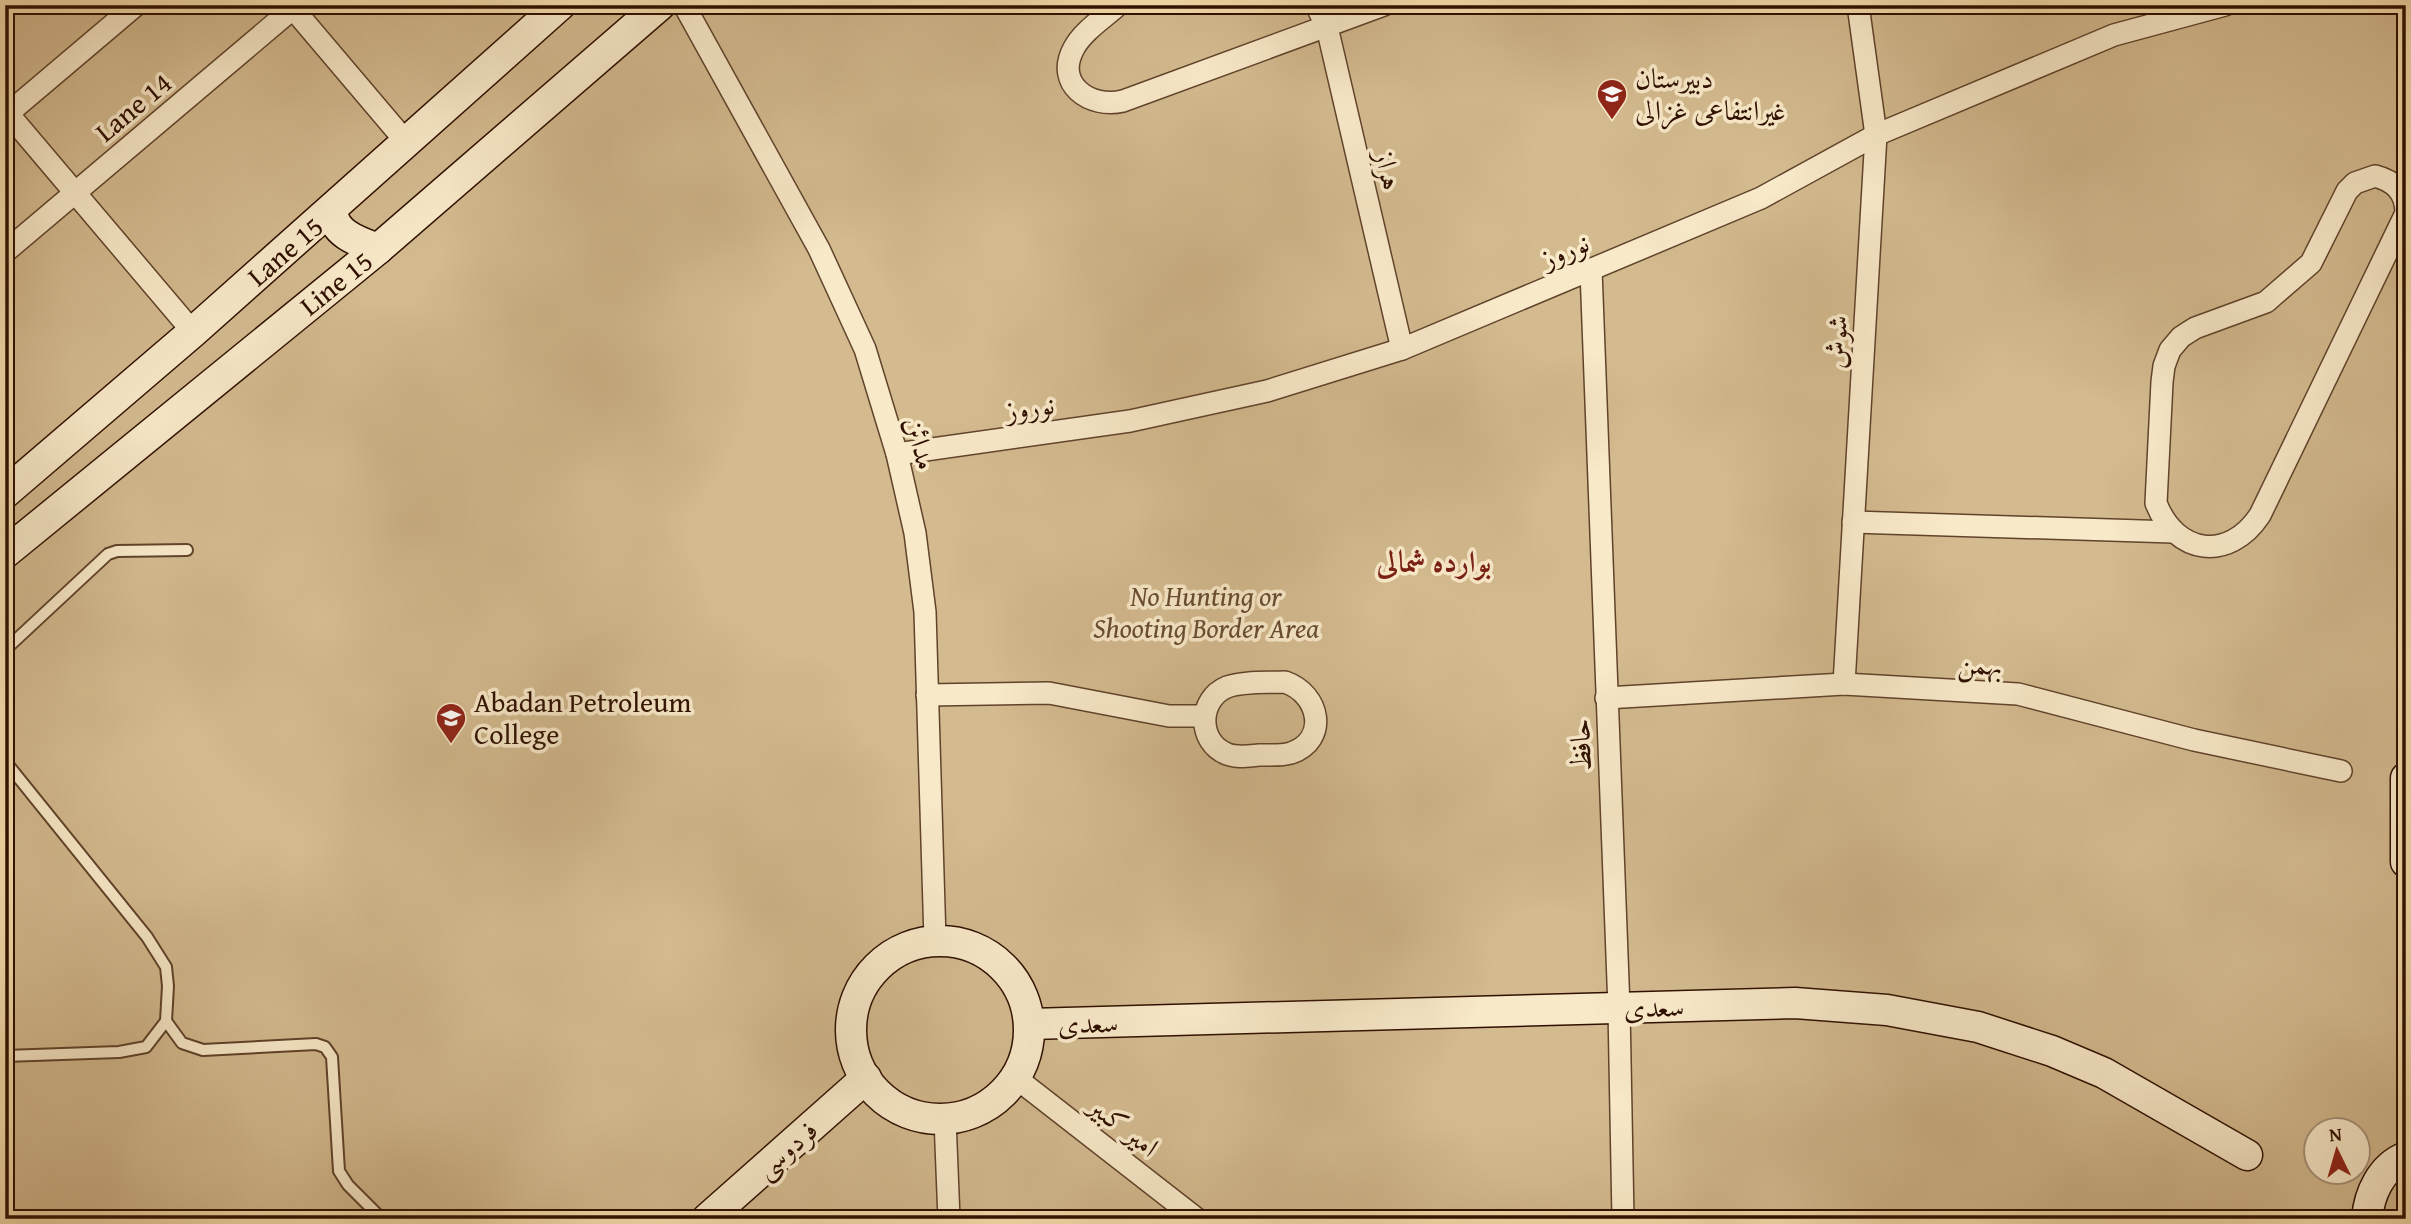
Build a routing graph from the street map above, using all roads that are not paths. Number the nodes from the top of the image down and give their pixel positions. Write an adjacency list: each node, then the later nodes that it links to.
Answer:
1 (135, 5): 12 (street)
2 (561, 5): 14 (street, Lane 15)
3 (660, 5): 17 (street, Line 15)
4 (684, 5): 22 (street, مدائن)
5 (1118, 5): 11 (street)
6 (1316, 5): 11 (street, هراز)
7 (1384, 5): 11 (street)
8 (1858, 5): 13 (street, شوش)
9 (2225, 5): 13 (street, نوروز)
10 (293, 6): 14 (street); 15 (street, Lane 14)
11 (1327, 27): 21 (street, هراز)
12 (6, 113): 15 (street)
13 (1876, 135): 19 (street, نوروز); 24 (street, شوش)
14 (407, 143): 16 (street, Lane 15)
15 (75, 193): 18 (street, Lane 14); 20 (street)
16 (332, 210): 17 (street); 20 (street, Lane 15)
17 (378, 249): 27 (street, Line 15)
18 (5, 253)
19 (1591, 270): 21 (street, نوروز); 31 (street, حافظ)
20 (192, 332): 23 (street, Lane 15)
21 (1402, 349): 22 (street, نوروز)
22 (897, 454): 30 (street, مدائن)
23 (5, 493)
24 (1853, 522): 25 (street); 29 (street, شوش)
25 (2173, 532): 25 (street)
26 (187, 550): 28 (lane)
27 (5, 553)
28 (5, 650)
29 (1844, 684): 31 (street, بهمن); 34 (street, بهمن)
30 (927, 695): 32 (street); 37 (street, مدائن)
31 (1606, 698): 38 (street, حافظ)
32 (1204, 716): 32 (street)
33 (5, 761): 39 (lane)
34 (2342, 771)
35 (2406, 778): 36 (street)
36 (2406, 861)
37 (935, 940): 40 (street); 42 (street)
38 (1619, 1007): 40 (street, سعدی); 45 (street, سعدی); 51 (street, حافظ)
39 (166, 1021): 41 (lane); 47 (lane)
40 (1030, 1024): 43 (street)
41 (5, 1056)
42 (866, 1078): 44 (street); 48 (street, فردوسی)
43 (1016, 1078): 44 (street); 50 (street, امیر کبیر)
44 (945, 1119): 49 (street)
45 (2247, 1155)
46 (2406, 1157): 52 (street)
47 (382, 1219)
48 (707, 1219)
49 (949, 1219)
50 (1197, 1219)
51 (1623, 1219)
52 (2367, 1219)

